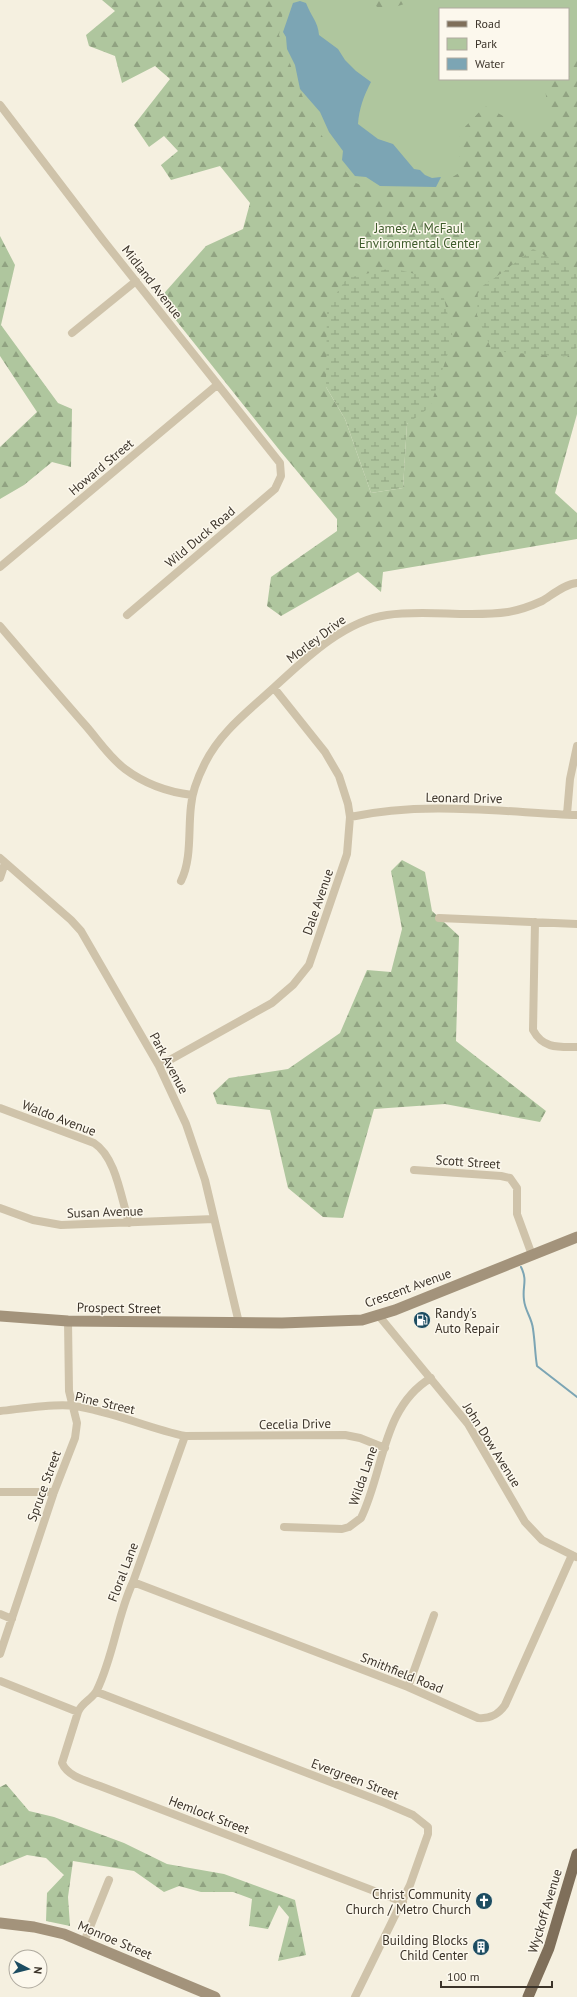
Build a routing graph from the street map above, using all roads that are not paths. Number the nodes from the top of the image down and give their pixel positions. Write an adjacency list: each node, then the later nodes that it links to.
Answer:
1 (0, 105): 2 (street, Midland Avenue)
2 (136, 280): 3 (street); 4 (street, Midland Avenue)
3 (72, 333)
4 (217, 385): 5 (street, Midland Avenue); 6 (street, Howard Street)
5 (281, 473): 8 (street, Wild Duck Road)
6 (0, 567)
7 (577, 584): 10 (street, Morley Drive)
8 (127, 615)
9 (0, 626): 12 (street)
10 (274, 688): 12 (street, Morley Drive); 15 (street, Dale Avenue)
11 (577, 746): 13 (street)
12 (192, 795): 18 (street, Morley Drive)
13 (567, 814): 14 (street, Leonard Drive); 15 (street, Leonard Drive)
14 (577, 815)
15 (350, 817): 23 (street, Dale Avenue)
16 (3, 860): 17 (street); 23 (street, Park Avenue)
17 (0, 878)
18 (181, 881)
19 (439, 918): 20 (street)
20 (536, 922): 21 (street); 22 (street)
21 (577, 924)
22 (577, 1047)
23 (159, 1066): 27 (street, Park Avenue)
24 (0, 1108): 28 (street, Waldo Avenue)
25 (414, 1170): 30 (street, Scott Street)
26 (0, 1208): 28 (street, Susan Avenue)
27 (214, 1219): 28 (street, Susan Avenue); 34 (street, Park Avenue)
28 (129, 1223)
29 (577, 1237): 30 (main road, Crescent Avenue)
30 (532, 1255): 32 (main road, Crescent Avenue)
31 (0, 1316): 33 (main road, Prospect Street)
32 (379, 1316): 34 (main road, Crescent Avenue); 35 (street, John Dow Avenue)
33 (68, 1322): 34 (main road, Prospect Street); 36 (street, Spruce Street)
34 (239, 1323)
35 (431, 1378): 40 (street, Wilda Lane); 44 (street, John Dow Avenue)
36 (73, 1406): 37 (street, Pine Street); 38 (street, Pine Street); 42 (street, Spruce Street)
37 (0, 1411)
38 (185, 1436): 39 (street, Pine Street); 45 (street, Floral Lane)
39 (204, 1436): 40 (street, Cecelia Drive)
40 (385, 1448): 43 (street, Wilda Lane)
41 (0, 1492): 42 (street)
42 (54, 1492): 48 (street, Spruce Street)
43 (284, 1527)
44 (574, 1556): 51 (street, Smithfield Road)
45 (133, 1582): 51 (street, Smithfield Road); 52 (street, Floral Lane)
46 (0, 1614): 48 (street)
47 (434, 1615): 51 (street)
48 (12, 1619): 49 (street, Spruce Street)
49 (0, 1654)
50 (0, 1681): 53 (street)
51 (408, 1687)
52 (97, 1692): 53 (street); 56 (street, Evergreen Street)
53 (78, 1712): 56 (street, Hemlock Street)
54 (577, 1854): 61 (main road, Wyckoff Avenue)
55 (109, 1880): 58 (street)
56 (403, 1902): 60 (street, Evergreen Street)
57 (0, 1924): 58 (main road, Monroe Street)
58 (84, 1942): 59 (main road, Monroe Street)
59 (215, 1997)
60 (355, 1997)
61 (528, 1997)

